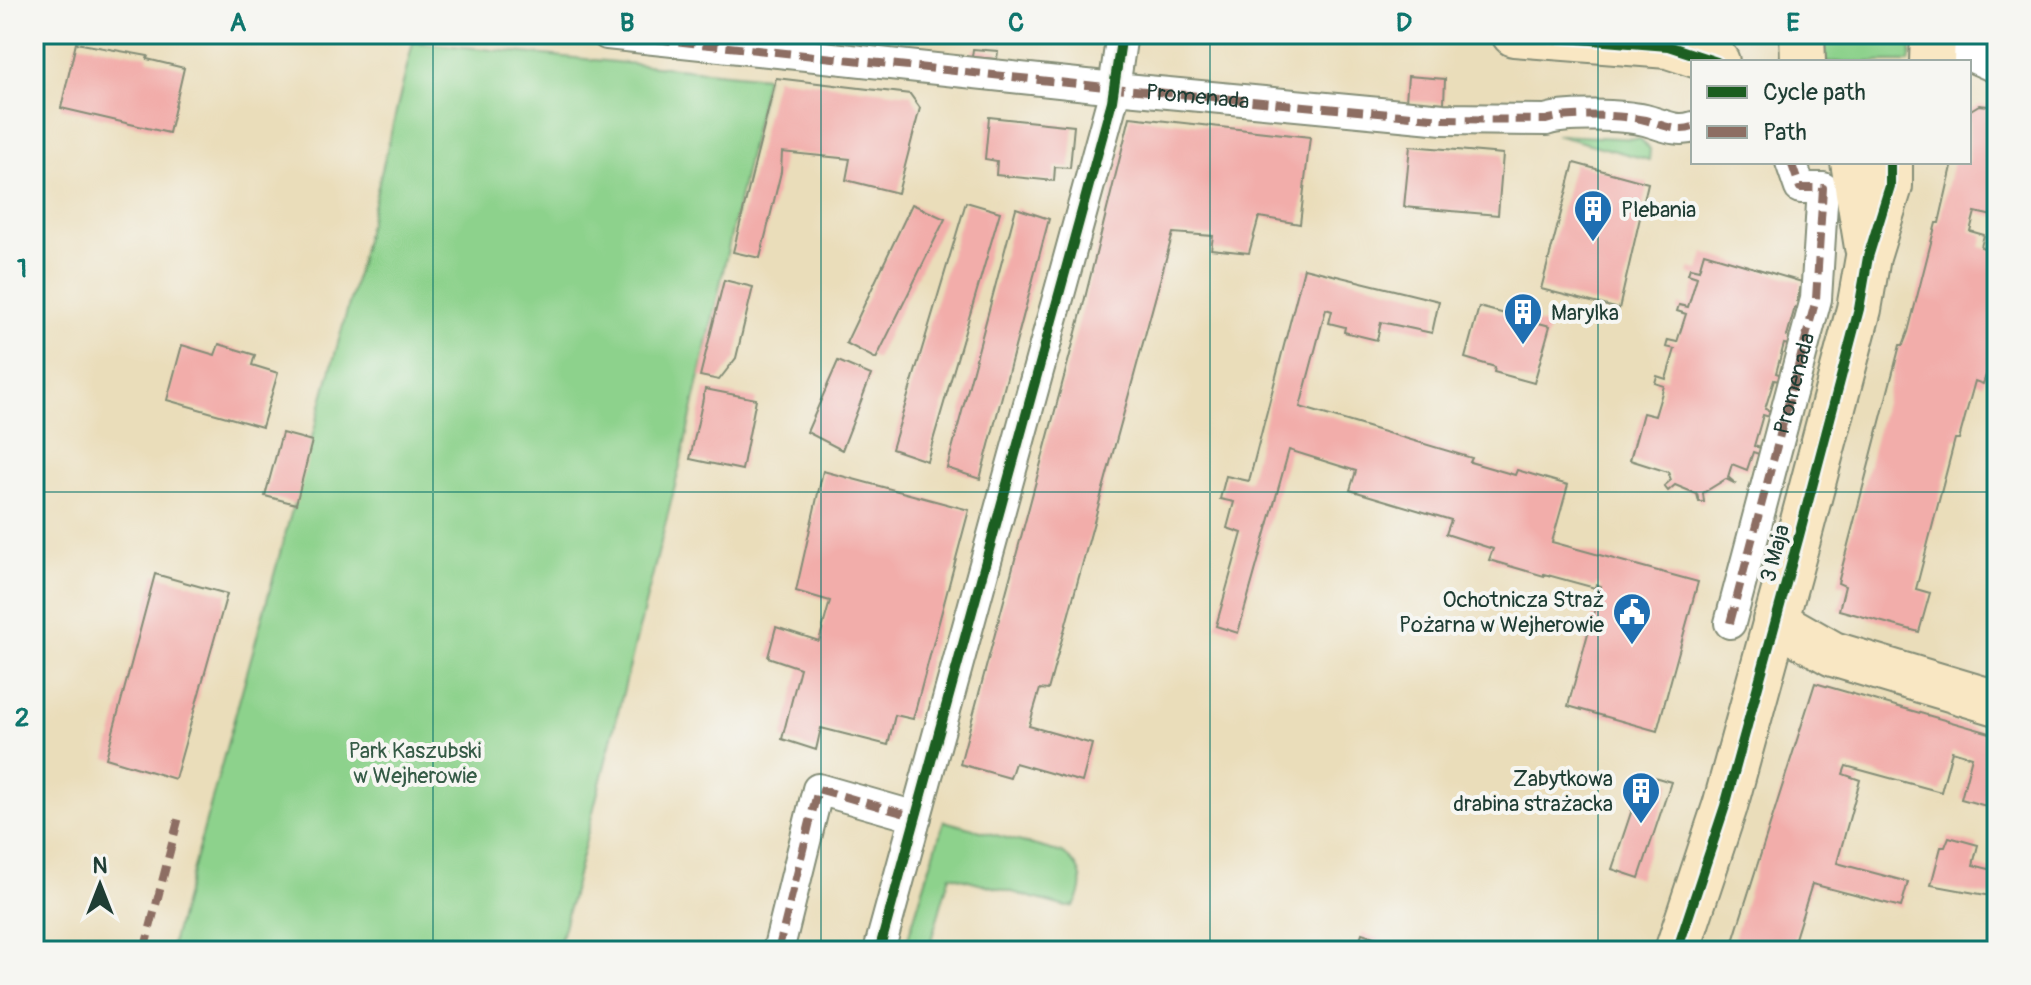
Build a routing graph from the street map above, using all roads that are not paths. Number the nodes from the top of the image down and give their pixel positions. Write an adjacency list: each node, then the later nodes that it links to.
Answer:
1 (607, 34): 11 (street, Promenada)
2 (1122, 34): 11 (street)
3 (1514, 34): 5 (street)
4 (1802, 34): 8 (street)
5 (1687, 40): 7 (street)
6 (1933, 45): 9 (street)
7 (1714, 60)
8 (1803, 60)
9 (1997, 70): 10 (street)
10 (1971, 73)
11 (1115, 88): 12 (street, Promenada); 20 (street)
12 (1691, 128)
13 (1792, 164): 18 (street, Promenada)
14 (1853, 164): 16 (street, 3 Maja)
15 (1890, 164): 16 (street, 3 Maja)
16 (1868, 257): 17 (street, 3 Maja)
17 (1775, 621): 19 (street); 23 (street, 3 Maja)
18 (1730, 623)
19 (1997, 703)
20 (916, 817): 21 (street); 22 (street)
21 (778, 951)
22 (879, 951)
23 (1677, 951)

